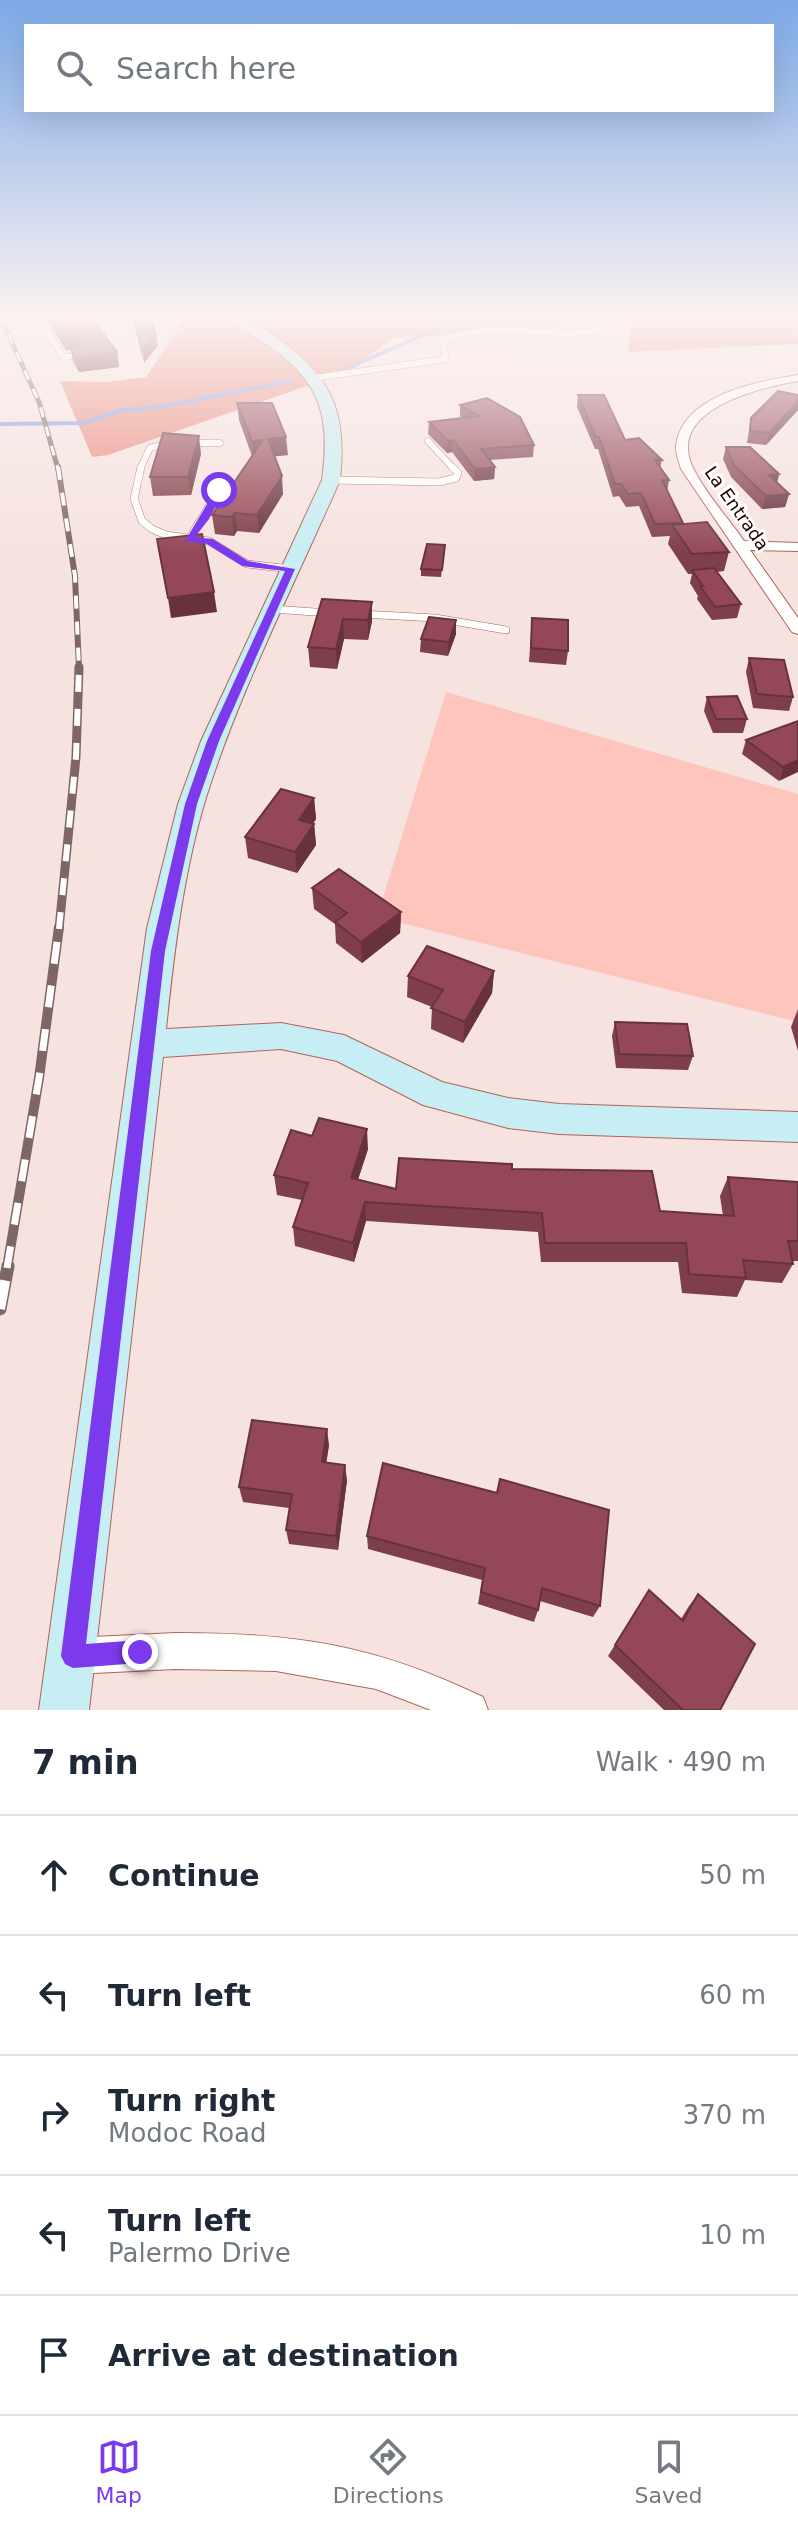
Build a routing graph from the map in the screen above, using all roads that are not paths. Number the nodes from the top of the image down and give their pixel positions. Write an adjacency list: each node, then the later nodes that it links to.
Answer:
1 (324, 395): 5 (street)
2 (737, 395): 8 (street, La Entrada)
3 (428, 441): 5 (lane)
4 (220, 443): 7 (lane)
5 (331, 480): 10 (street)
6 (219, 490): 7 (lane)
7 (189, 539): 10 (lane)
8 (742, 545): 9 (street); 12 (street, La Entrada)
9 (798, 547)
10 (291, 569): 11 (street)
11 (272, 609): 13 (lane); 14 (street)
12 (798, 629)
13 (506, 630)
14 (148, 1044): 15 (street); 16 (street)
15 (798, 1127)
16 (73, 1656): 17 (street); 18 (street)
17 (64, 1710)
18 (470, 1710)

